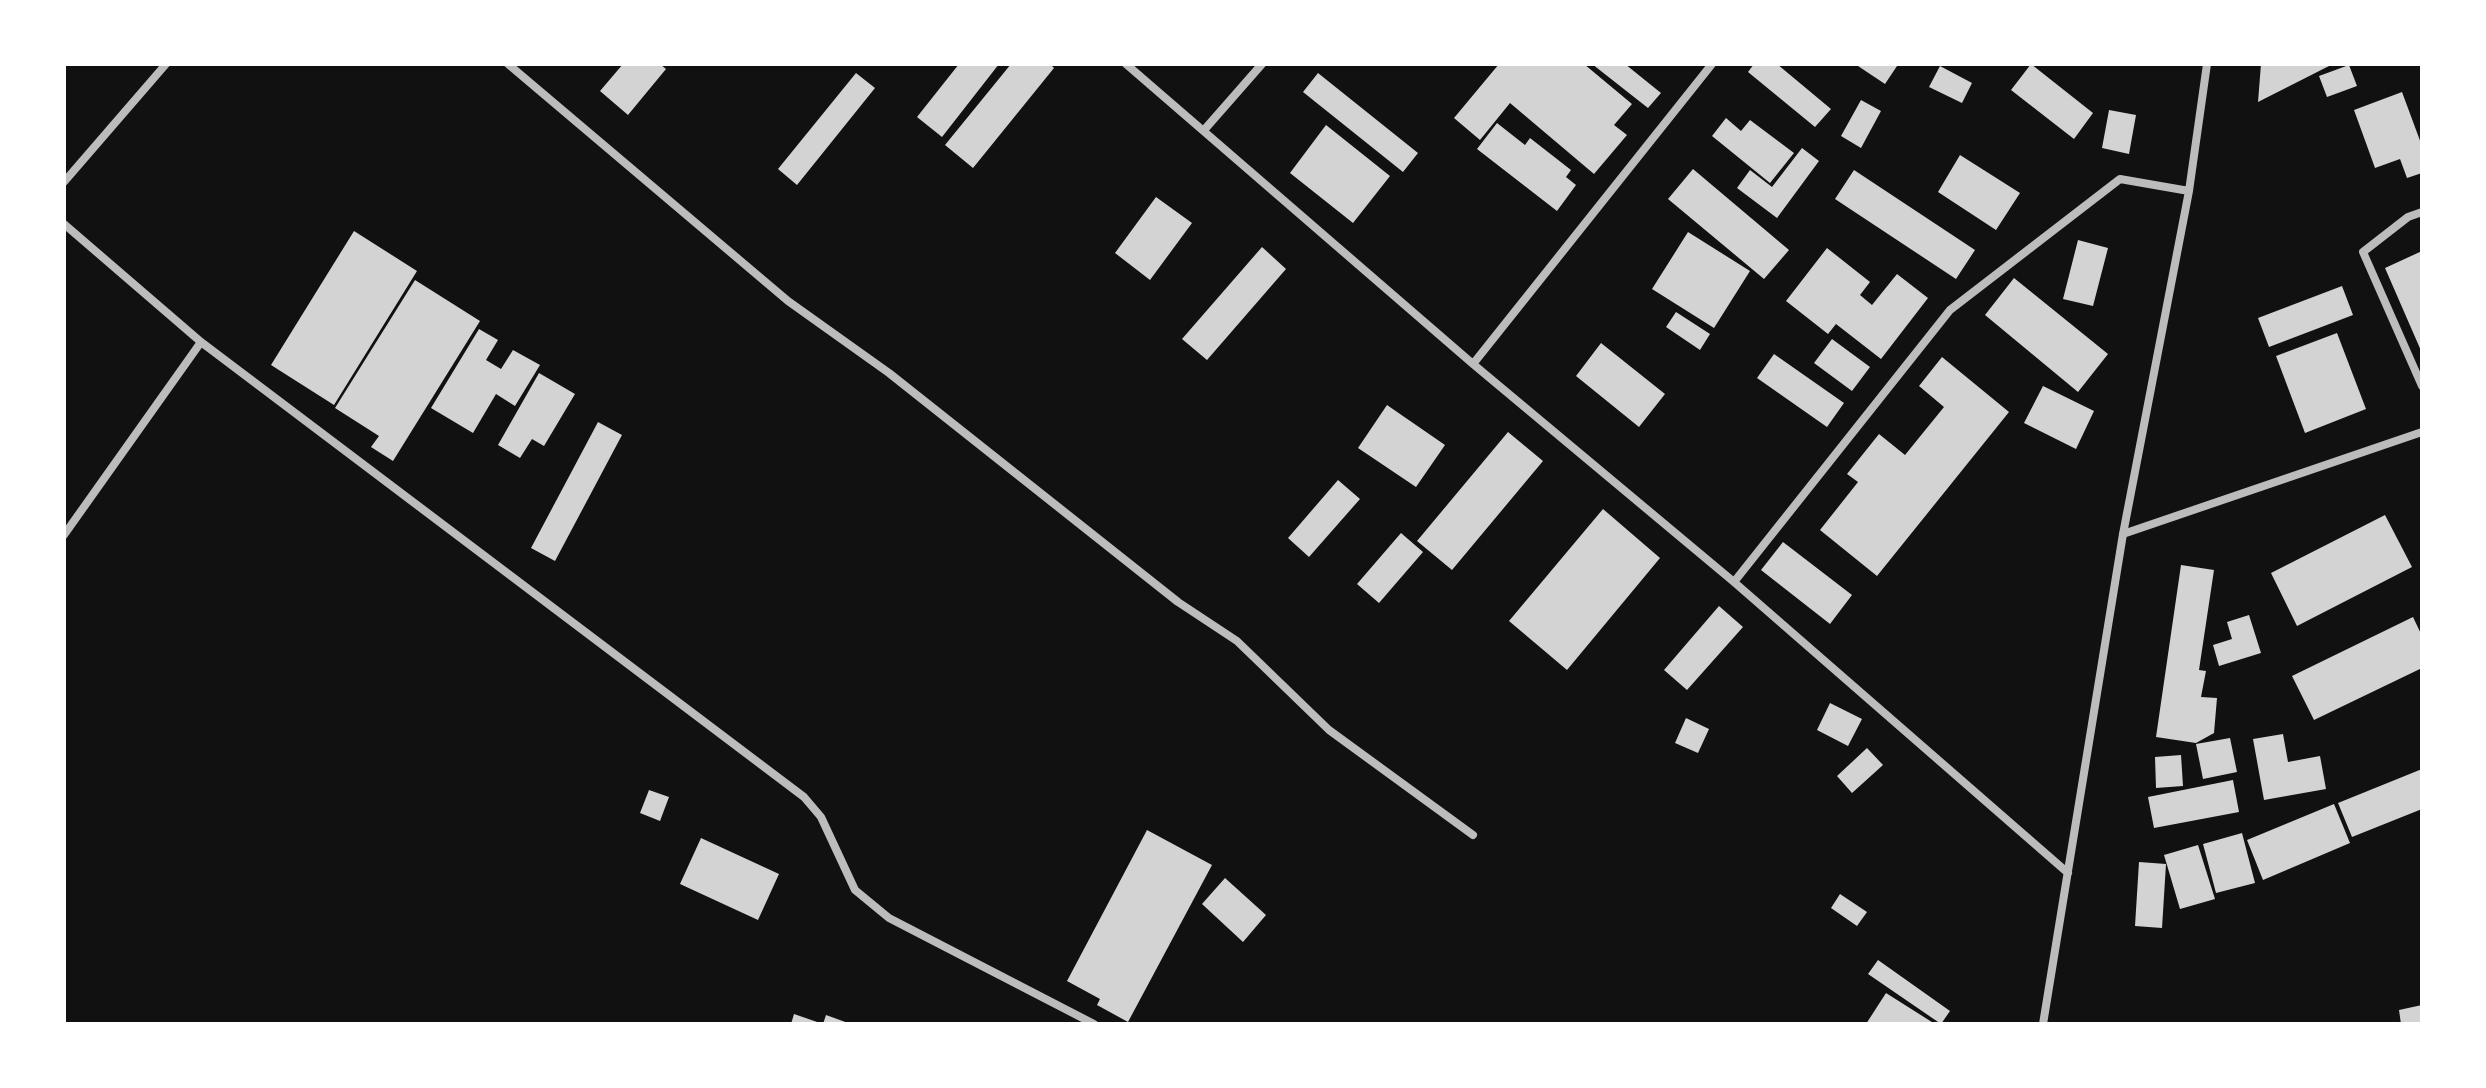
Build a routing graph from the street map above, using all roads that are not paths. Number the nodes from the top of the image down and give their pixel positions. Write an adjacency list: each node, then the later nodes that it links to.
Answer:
1 (166, 64): 8 (street)
2 (508, 64): 19 (street)
3 (1126, 64): 7 (street)
4 (1262, 64): 7 (street)
5 (1712, 64): 13 (street)
6 (2207, 64): 9 (street)
7 (1205, 129): 13 (street)
8 (64, 182)
9 (2189, 191): 16 (street); 18 (street)
10 (2422, 212): 14 (street)
11 (64, 224): 12 (street)
12 (201, 342): 17 (street); 21 (street)
13 (1473, 364): 18 (street)
14 (2422, 386)
15 (2422, 432): 16 (street)
16 (2123, 534): 20 (street)
17 (64, 535)
18 (1734, 582): 20 (street)
19 (1473, 835)
20 (2068, 873): 22 (street)
21 (1094, 1024)
22 (2043, 1024)

